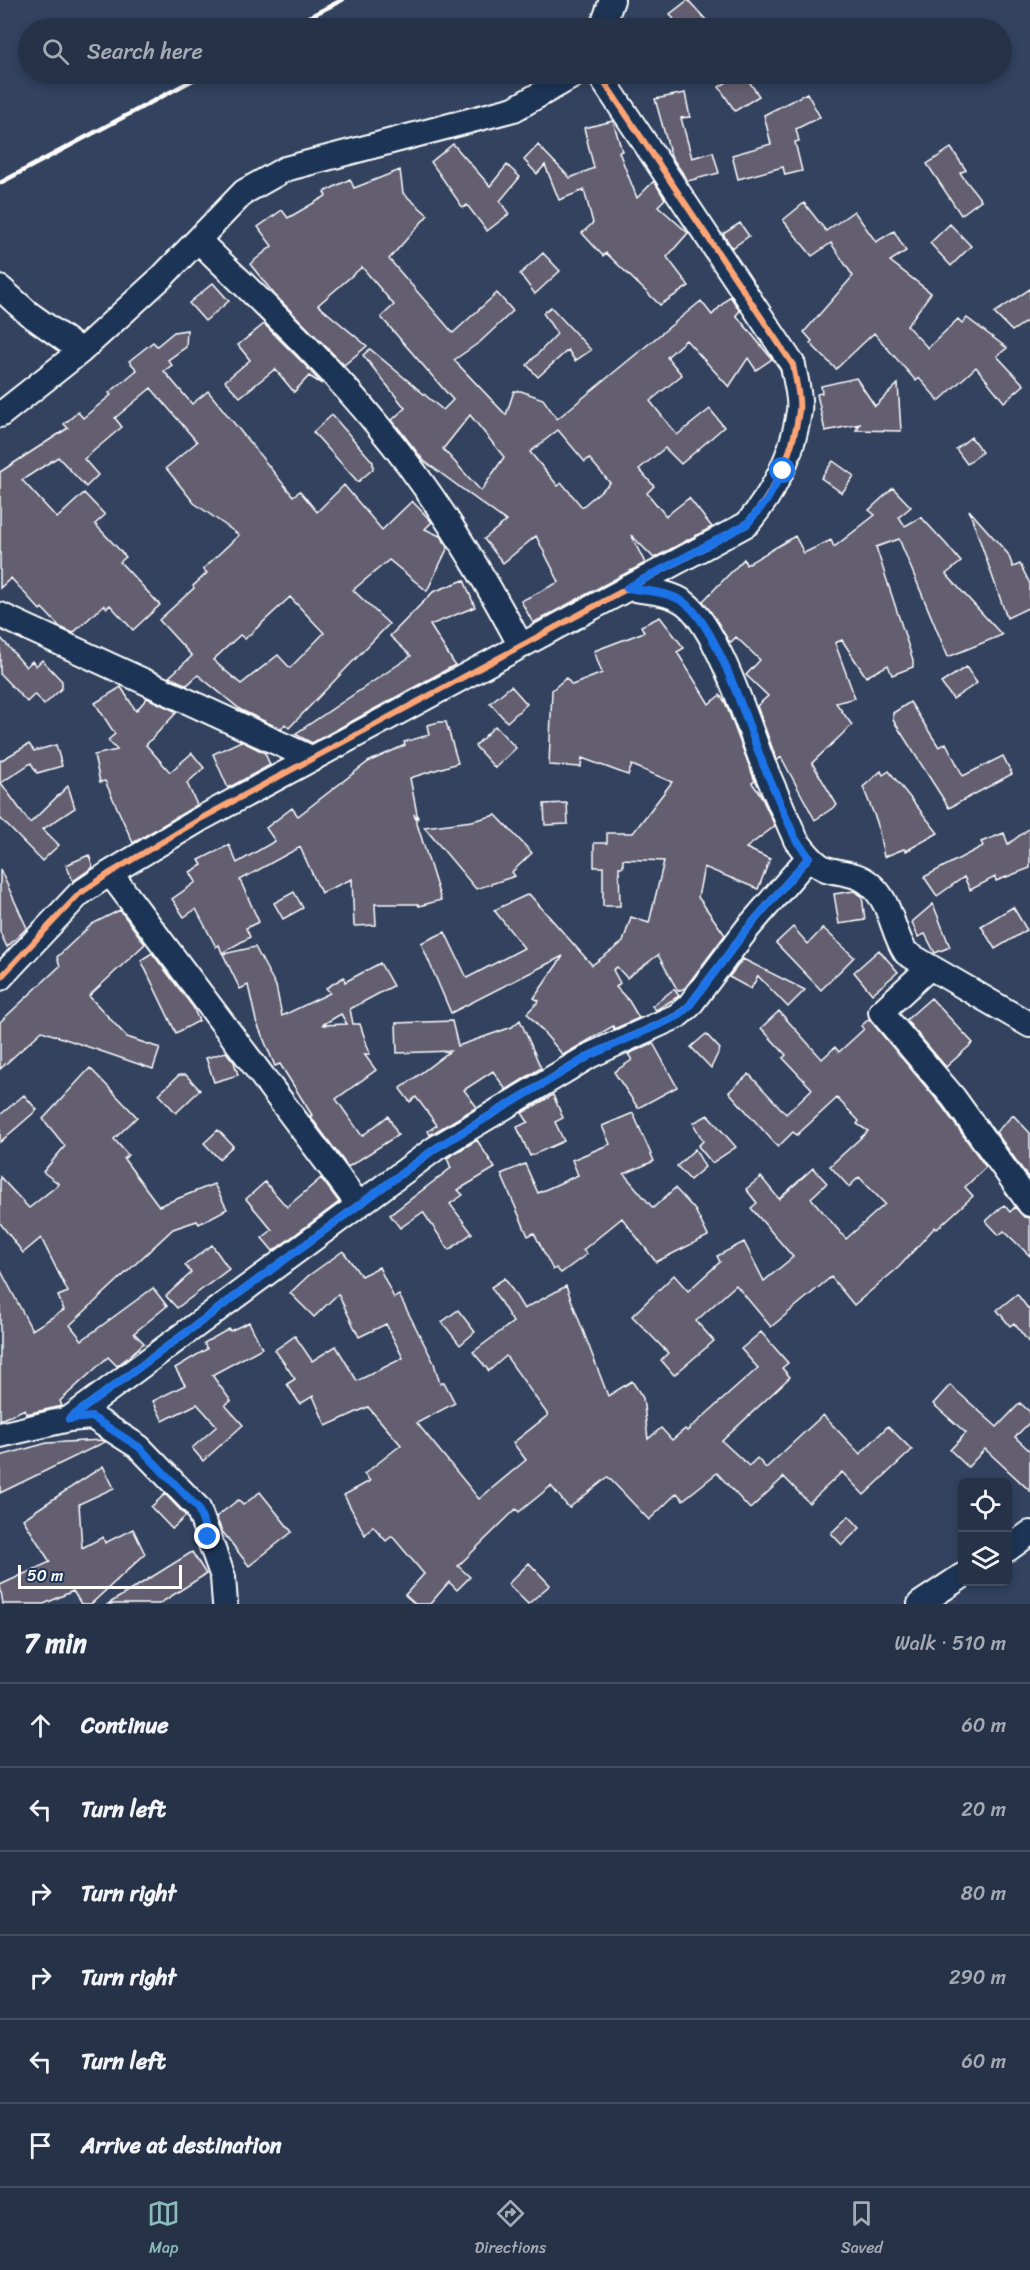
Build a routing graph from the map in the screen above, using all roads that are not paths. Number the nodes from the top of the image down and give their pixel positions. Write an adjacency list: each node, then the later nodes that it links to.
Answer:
1 (612, 0): 2 (street)
2 (606, 18)
3 (558, 84): 5 (street)
4 (606, 84): 9 (street)
5 (198, 240): 7 (street); 11 (street)
6 (0, 288): 7 (street)
7 (81, 351): 8 (street)
8 (0, 415)
9 (627, 588): 11 (street); 13 (street)
10 (0, 615): 12 (street)
11 (521, 646): 12 (street)
12 (313, 759): 14 (street)
13 (809, 857): 15 (street); 19 (street)
14 (110, 873): 16 (street); 19 (street)
15 (930, 967): 17 (street); 18 (street)
16 (0, 978)
17 (1030, 1024)
18 (1030, 1204)
19 (359, 1205): 20 (street)
20 (69, 1419): 21 (street); 25 (street)
21 (0, 1435)
22 (1030, 1533): 23 (street)
23 (1012, 1546)
24 (958, 1579): 26 (street)
25 (225, 1604)
26 (920, 1604)

